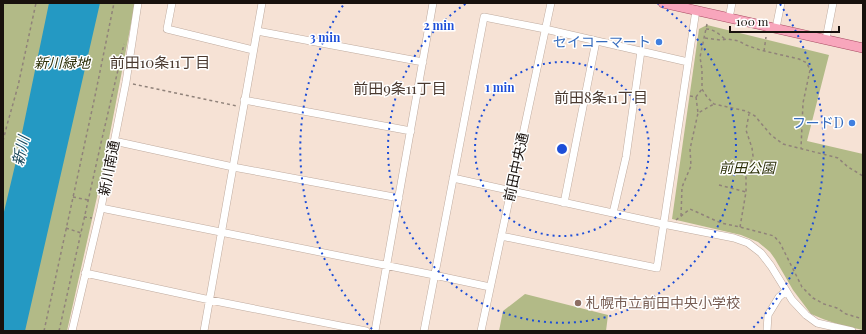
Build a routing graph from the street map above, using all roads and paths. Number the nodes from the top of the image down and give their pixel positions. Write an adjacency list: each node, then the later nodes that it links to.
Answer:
1 (36, 3): 41 (path)
2 (114, 3): 50 (path)
3 (138, 3): 32 (street, 新川南通)
4 (172, 3): 27 (street)
5 (261, 3): 19 (street)
6 (434, 3): 30 (street)
7 (551, 3): 17 (street, 前田中央通)
8 (663, 3): 12 (main road)
9 (732, 3): 14 (street)
10 (781, 3): 16 (street)
11 (833, 3): 24 (street)
12 (684, 5): 13 (main road)
13 (696, 10): 14 (main road); 31 (street)
14 (729, 18): 16 (main road)
15 (707, 24): 18 (path)
16 (776, 28): 24 (main road)
17 (545, 29): 25 (street); 46 (street); 48 (street, 前田中央通)
18 (706, 29): 21 (path); 22 (path)
19 (257, 31): 27 (street); 30 (street)
20 (766, 37): 29 (path)
21 (704, 38): 22 (path); 33 (path)
22 (725, 39): 29 (path)
23 (125, 40): 52 (path)
24 (826, 40): 26 (main road)
25 (596, 41): 28 (street); 53 (street)
26 (863, 48)
27 (253, 50): 36 (street)
28 (641, 51): 31 (street); 55 (street)
29 (764, 51): 43 (path)
30 (423, 62): 40 (street)
31 (688, 62): 57 (street)
32 (126, 82): 36 (path); 42 (street, 新川南通)
33 (702, 89): 35 (path); 37 (path)
34 (689, 96): 35 (path)
35 (696, 98): 38 (path)
36 (244, 104): 40 (street); 44 (street)
37 (714, 104): 38 (path); 39 (path)
38 (698, 113): 56 (path)
39 (749, 113): 43 (path); 49 (path)
40 (411, 131): 51 (street)
41 (3, 141)
42 (114, 141): 44 (street); 54 (street, 新川南通)
43 (801, 148): 45 (path)
44 (233, 167): 51 (street); 61 (street)
45 (863, 176)
46 (453, 178): 48 (street); 65 (street)
47 (719, 185): 49 (path)
48 (511, 191): 53 (street); 62 (street, 前田中央通)
49 (746, 192): 58 (path)
50 (73, 197): 52 (path); 59 (path)
51 (399, 198): 63 (street)
52 (88, 200): 60 (path)
53 (564, 203): 55 (street)
54 (101, 208): 61 (street); 64 (street, 新川南通)
55 (613, 213): 57 (street)
56 (681, 216)
57 (663, 224): 62 (street); 67 (street)
58 (740, 227)
59 (66, 228): 60 (path); 69 (path)
60 (81, 232): 70 (path)
61 (221, 232): 63 (street); 68 (street)
62 (501, 236): 66 (street, 前田中央通)
63 (387, 265): 65 (street); 74 (street)
64 (85, 274): 68 (street); 71 (street, 新川南通)
65 (434, 275): 66 (street); 75 (street)
66 (490, 287): 76 (street, 前田中央通)
67 (786, 291): 77 (street); 78 (street)
68 (210, 300): 72 (street); 73 (street)
69 (44, 331)
70 (59, 331)
71 (72, 331)
72 (204, 331)
73 (366, 331)
74 (375, 331)
75 (424, 331)
76 (481, 331)
77 (767, 331)
78 (852, 331)

